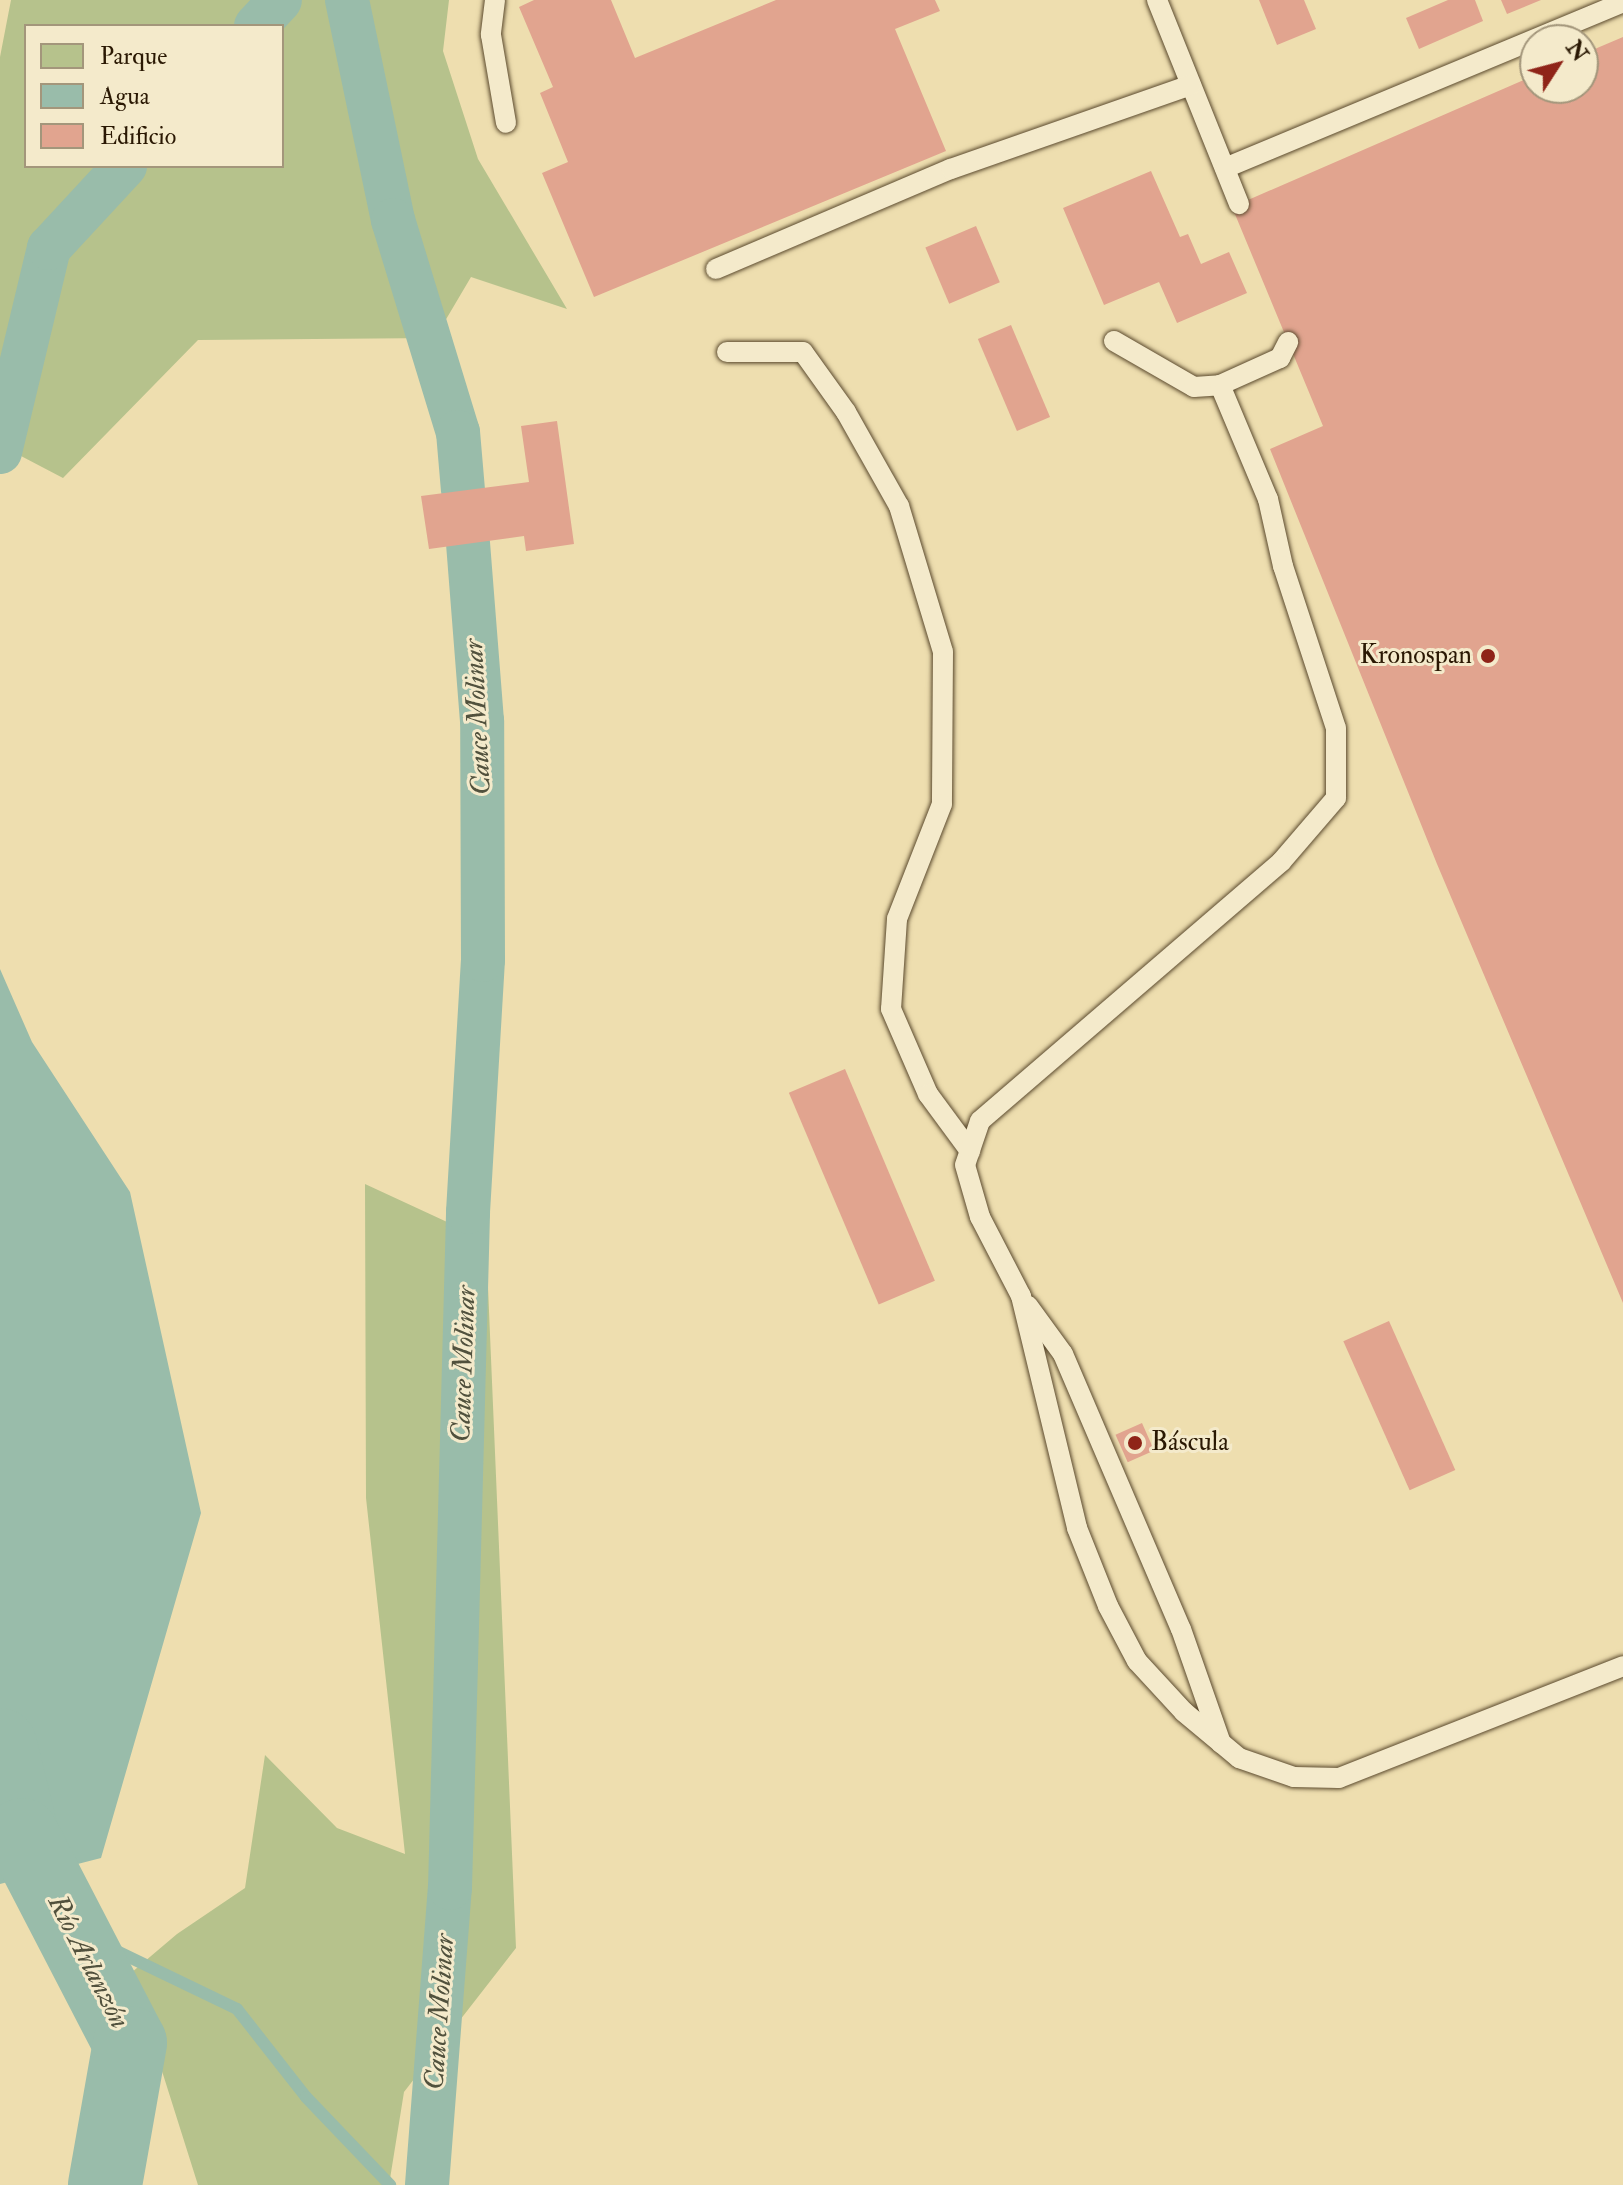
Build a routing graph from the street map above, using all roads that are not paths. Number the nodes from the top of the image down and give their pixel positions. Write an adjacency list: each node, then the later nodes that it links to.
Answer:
1 (495, 0): 5 (lane)
2 (1157, 0): 4 (lane)
3 (1623, 2): 6 (lane)
4 (1191, 85): 6 (lane); 8 (lane)
5 (506, 123)
6 (1225, 168): 7 (lane)
7 (1239, 204)
8 (716, 269)
9 (1114, 341): 12 (lane)
10 (1288, 342): 12 (lane)
11 (727, 352): 13 (lane)
12 (1220, 385): 13 (lane)
13 (970, 1151): 14 (lane)
14 (1021, 1296): 16 (lane); 16 (lane)
15 (1623, 1666): 16 (lane)
16 (1221, 1743)

